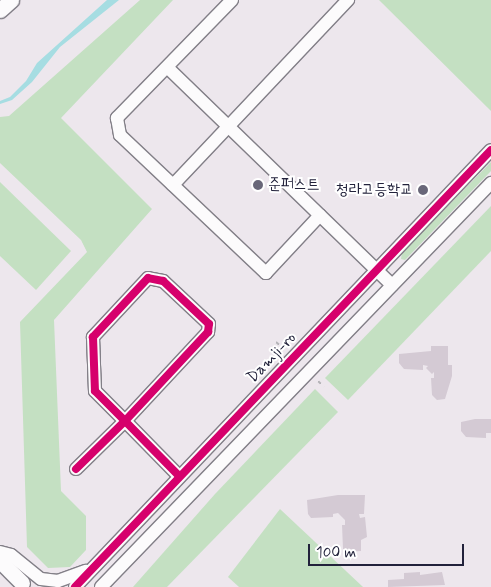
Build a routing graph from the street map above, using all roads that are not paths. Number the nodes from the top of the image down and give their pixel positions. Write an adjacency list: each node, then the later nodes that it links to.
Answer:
1 (11, 0): 4 (main road)
2 (232, 0): 5 (street)
3 (348, 0): 6 (street)
4 (0, 10)
5 (168, 68): 6 (street); 9 (street)
6 (228, 126): 9 (street); 10 (street)
7 (491, 150): 11 (street, Damji-ro)
8 (491, 183): 12 (street)
9 (173, 185): 10 (street)
10 (320, 215): 11 (street)
11 (376, 270): 12 (street); 15 (street, Damji-ro)
12 (392, 285): 19 (street)
13 (125, 421): 13 (street); 14 (street); 15 (street)
14 (76, 469)
15 (180, 476): 17 (street, Damji-ro)
16 (0, 552): 17 (street)
17 (104, 554): 19 (street); 21 (street, Damji-ro)
18 (0, 560): 20 (main road)
19 (118, 570): 22 (street); 23 (street)
20 (25, 585)
21 (75, 587)
22 (100, 587)
23 (108, 587)

